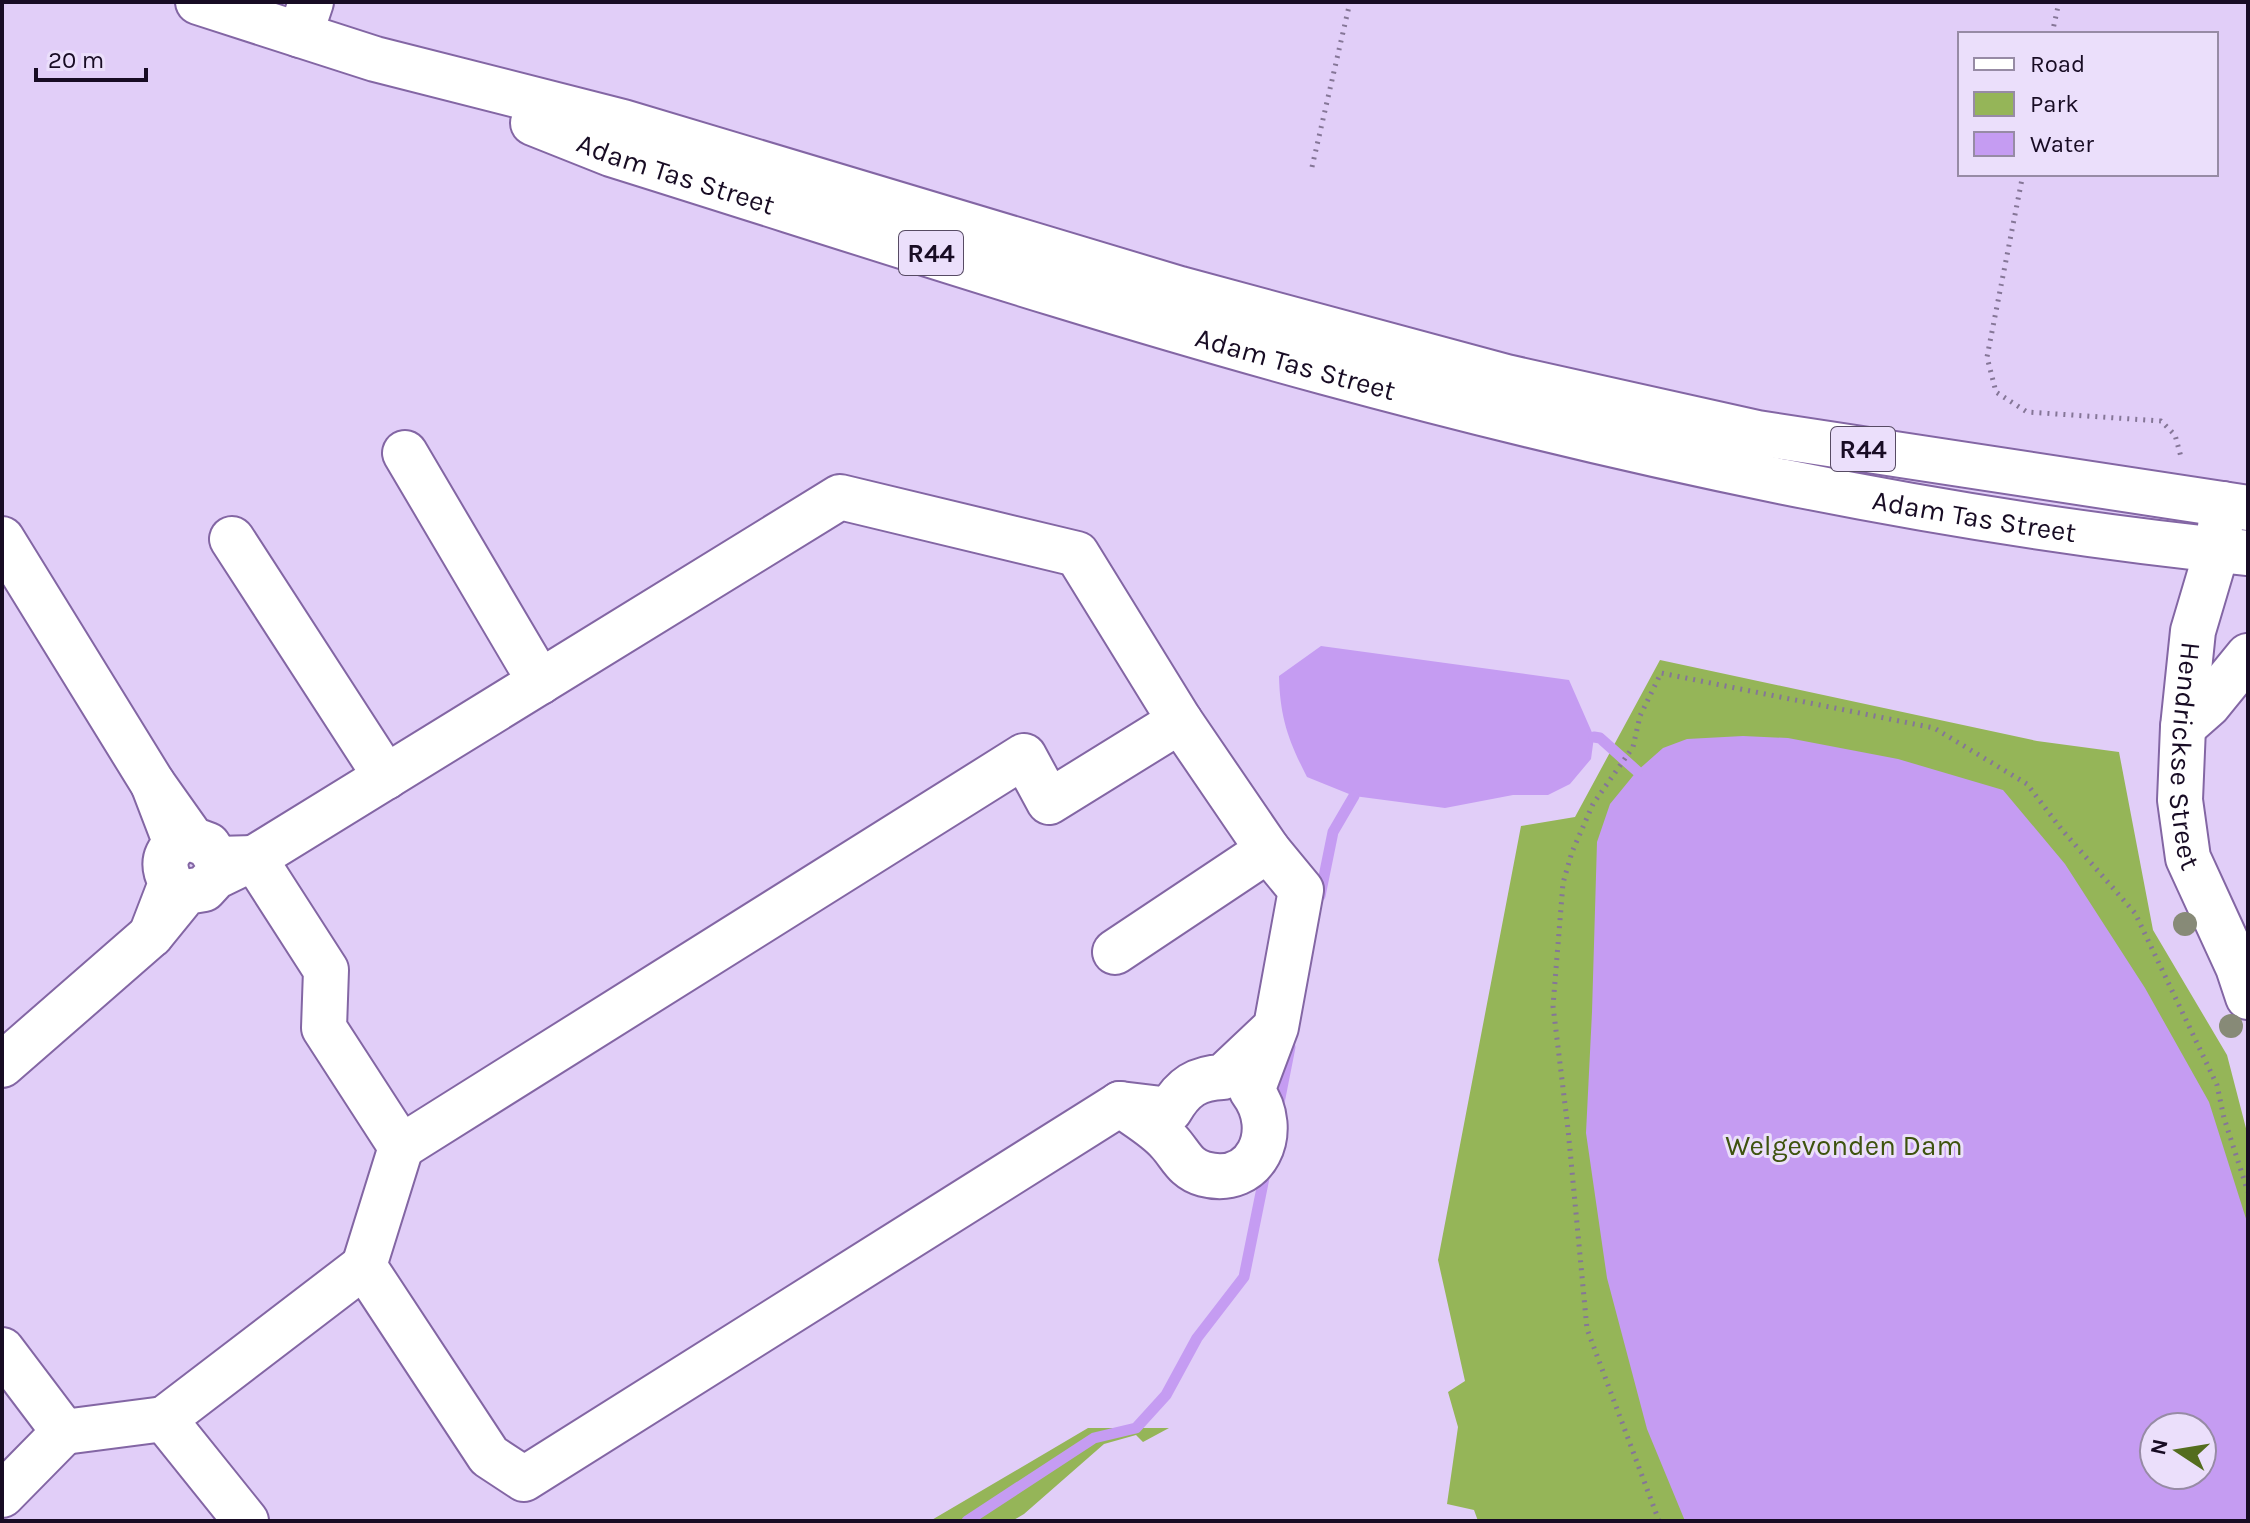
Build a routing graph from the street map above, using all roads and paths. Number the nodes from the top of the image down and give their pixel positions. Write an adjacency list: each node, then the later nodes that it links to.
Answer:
1 (198, 2): 4 (street, Adam Tas Street / R44)
2 (1350, 2): 7 (path)
3 (2059, 2): 5 (path)
4 (306, 18): 6 (street, Adam Tas Street / R44)
5 (2052, 32)
6 (375, 59): 10 (street, Adam Tas Street / R44); 14 (street, Adam Tas Street / R44)
7 (1312, 167)
8 (2023, 176): 10 (path)
9 (405, 453): 16 (street)
10 (2170, 497): 11 (street, Adam Tas Street / R44)
11 (2236, 506): 14 (street, Hendrickse Street)
12 (2, 539): 20 (street)
13 (232, 539): 19 (street)
14 (2232, 552): 18 (street, Hendrickse Street)
15 (2248, 656): 18 (street)
16 (540, 682): 17 (street); 19 (street)
17 (1180, 721): 21 (street); 29 (street)
18 (2183, 727): 25 (street, Hendrickse Street)
19 (386, 777): 22 (street)
20 (153, 784): 22 (street); 23 (street)
21 (1268, 850): 24 (street); 26 (street)
22 (254, 858): 23 (street); 29 (street)
23 (151, 935): 27 (street)
24 (1115, 952)
25 (2248, 997)
26 (1276, 1027): 28 (street); 28 (street)
27 (2, 1065)
28 (1120, 1104): 31 (street)
29 (401, 1147): 31 (street)
30 (2248, 1192): 37 (path)
31 (364, 1266): 33 (street)
32 (2, 1350): 34 (street)
33 (164, 1419): 34 (street); 36 (street)
34 (64, 1432): 35 (street)
35 (2, 1495)
36 (246, 1521)
37 (1659, 1521)

